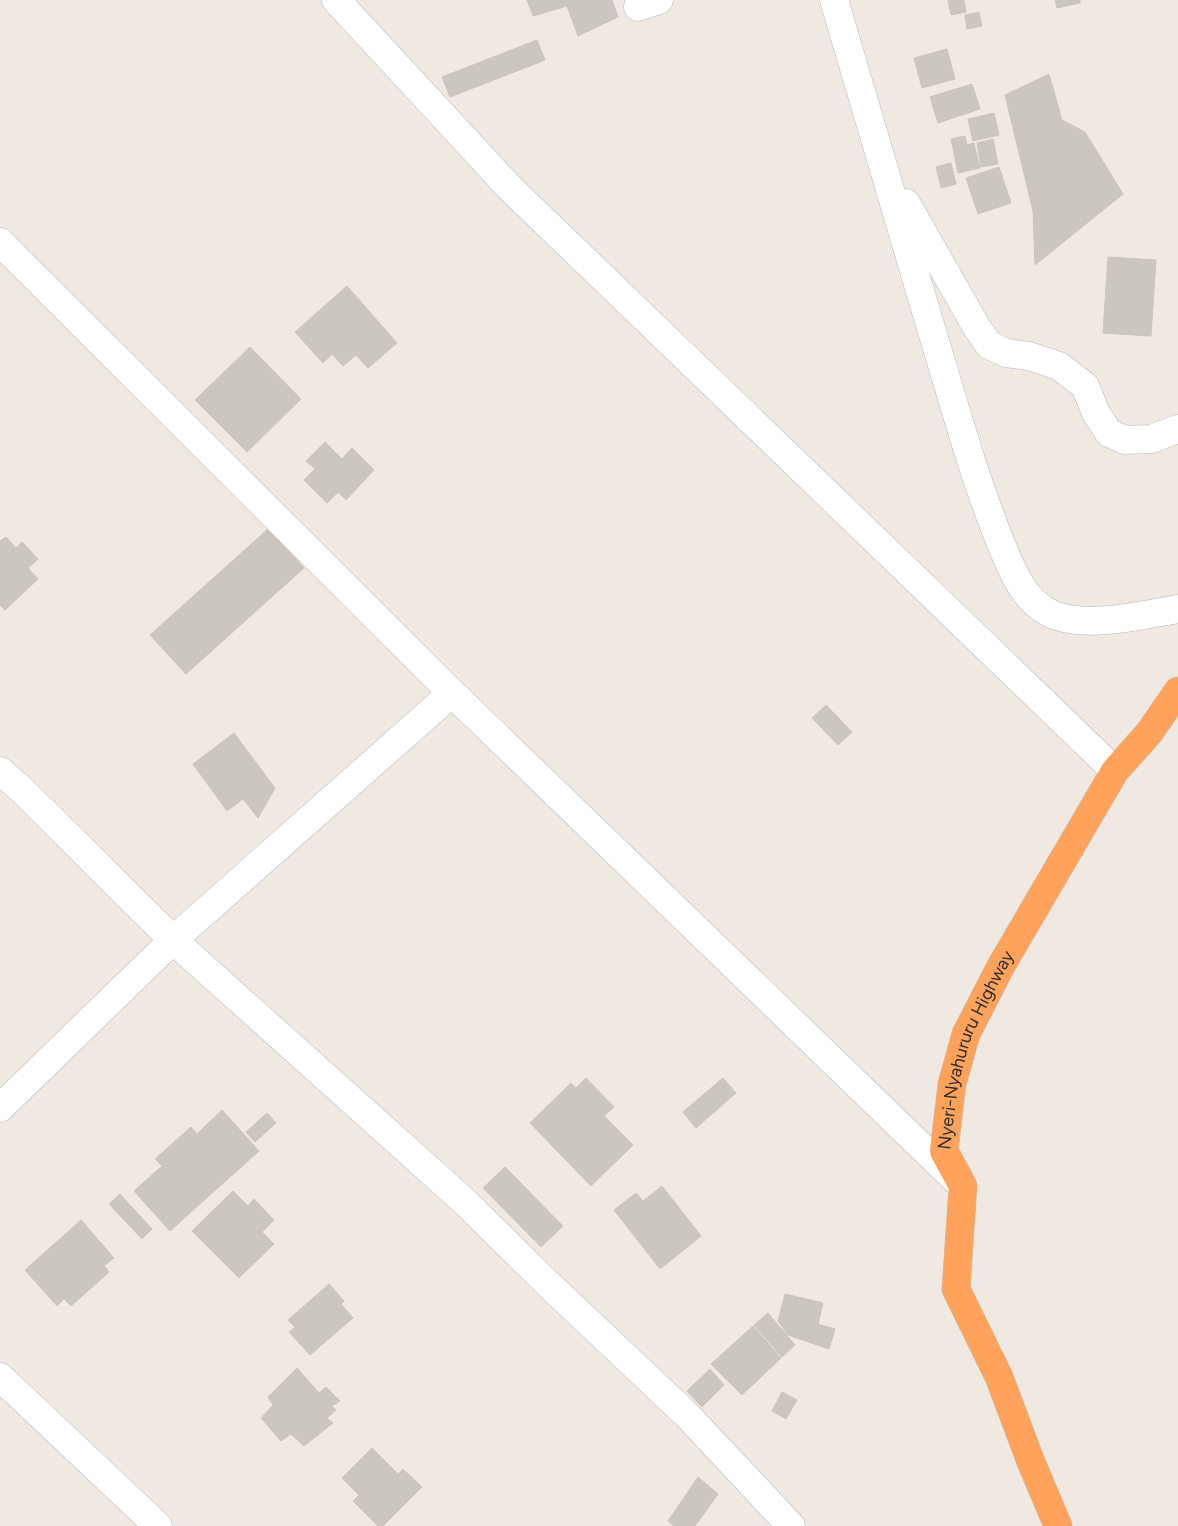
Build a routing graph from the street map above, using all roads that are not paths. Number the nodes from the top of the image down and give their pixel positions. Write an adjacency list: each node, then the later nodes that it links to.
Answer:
1 (336, 0): 10 (street)
2 (834, 0): 3 (street)
3 (882, 161): 5 (street); 6 (street)
4 (0, 242): 8 (street)
5 (1178, 429)
6 (1178, 609)
7 (1178, 691): 10 (highway, Nyeri-Nyahururu Highway)
8 (452, 693): 11 (street); 13 (street)
9 (0, 771): 11 (street)
10 (1115, 771): 13 (highway, Nyeri-Nyahururu Highway)
11 (173, 940): 12 (street); 16 (street)
12 (0, 1108)
13 (963, 1186): 17 (highway)
14 (0, 1377): 15 (street)
15 (158, 1526)
16 (791, 1526)
17 (1058, 1526)

